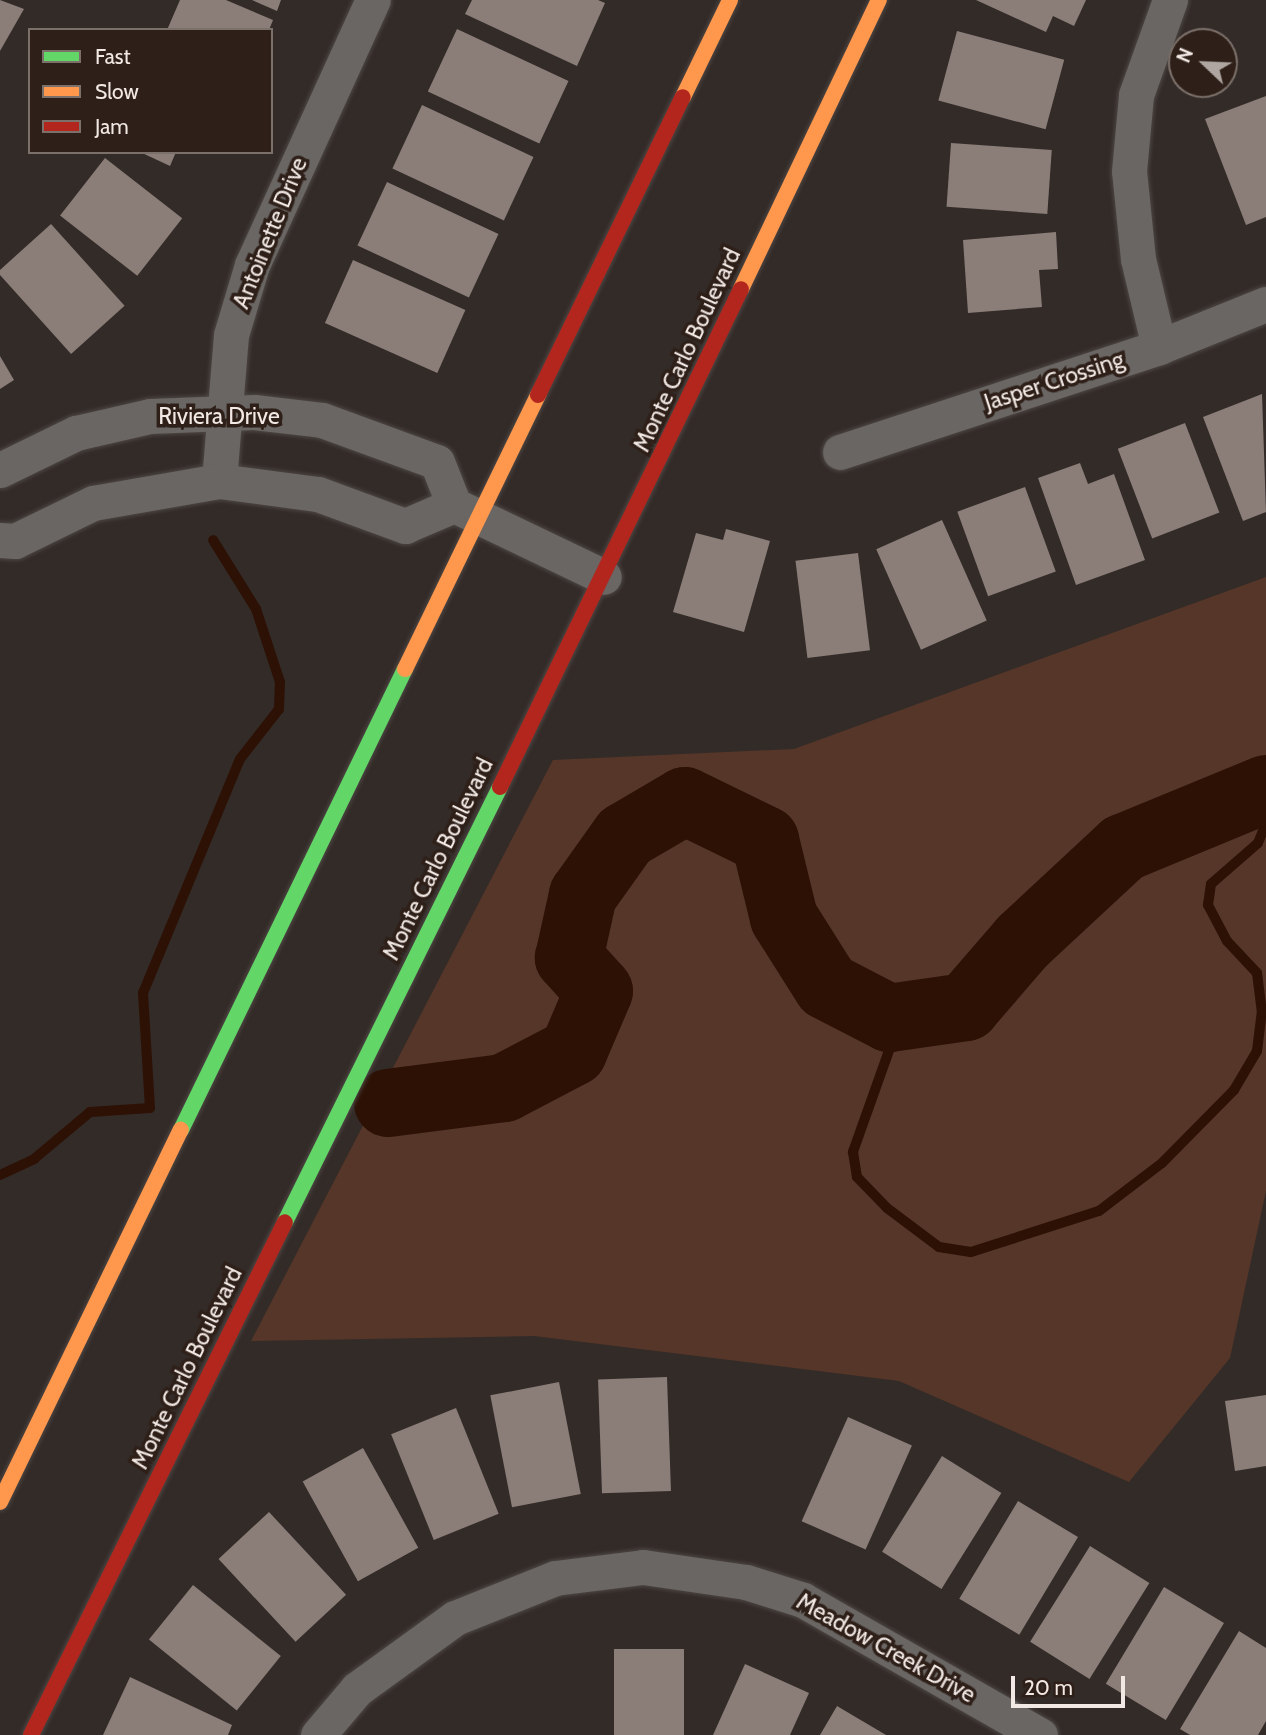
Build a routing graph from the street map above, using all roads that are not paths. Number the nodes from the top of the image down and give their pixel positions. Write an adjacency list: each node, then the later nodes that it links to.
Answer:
1 (373, 0): 7 (street, Antoinette Drive)
2 (730, 0): 11 (main road)
3 (878, 0): 13 (main road, Monte Carlo Boulevard)
4 (1170, 0): 6 (street)
5 (1266, 304): 6 (street, Jasper Crossing)
6 (1159, 347): 8 (street, Jasper Crossing)
7 (223, 411): 9 (street, Riviera Drive); 10 (street, Antoinette Drive); 11 (street, Riviera Drive)
8 (840, 452)
9 (0, 470)
10 (219, 481): 11 (street); 12 (street)
11 (468, 512): 13 (street); 14 (main road)
12 (0, 540)
13 (604, 577): 15 (main road, Monte Carlo Boulevard)
14 (0, 1502)
15 (30, 1735)
16 (318, 1735): 17 (street, Meadow Creek Drive)
17 (1040, 1735)

